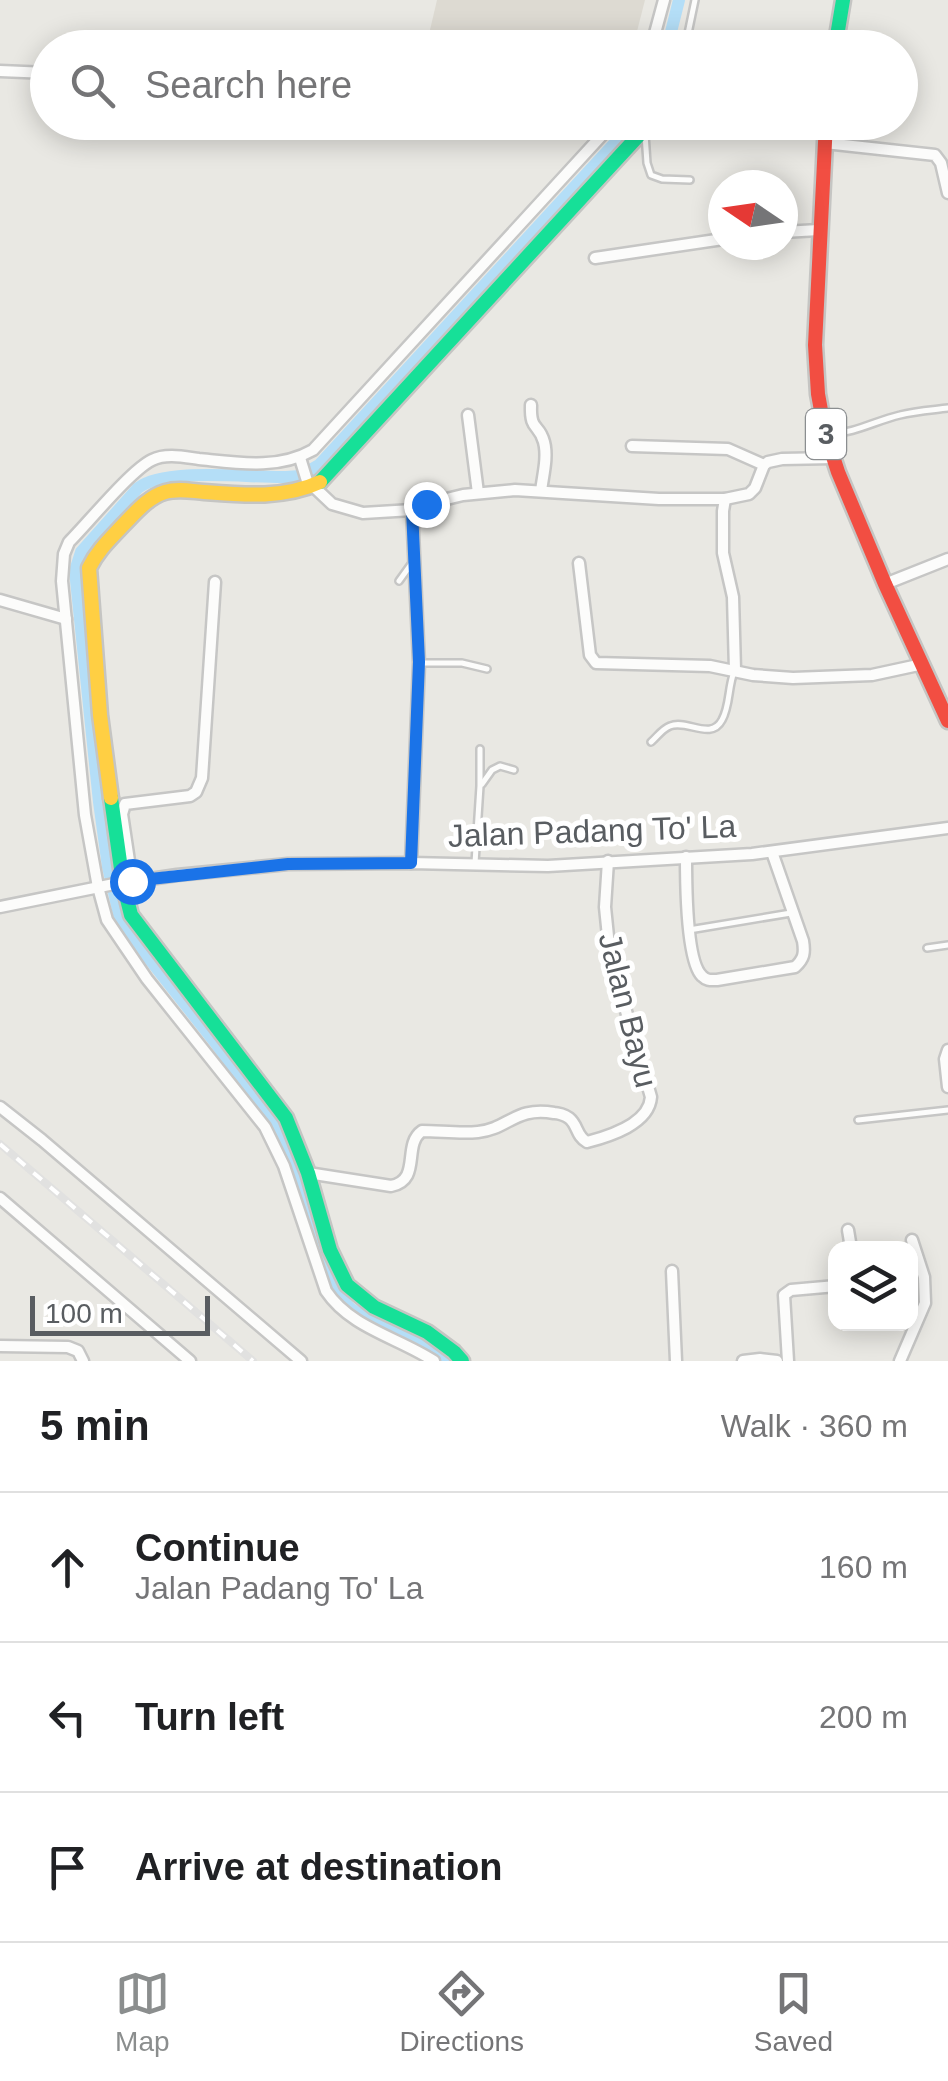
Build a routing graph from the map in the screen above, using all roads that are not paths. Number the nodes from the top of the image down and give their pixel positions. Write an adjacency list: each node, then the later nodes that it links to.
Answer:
1 (664, 0): 4 (street)
2 (695, 0): 5 (lane)
3 (842, 0): 6 (main road)
4 (656, 30)
5 (689, 30)
6 (838, 30)
7 (0, 71): 8 (street)
8 (30, 72)
9 (598, 140): 27 (street)
10 (630, 140): 29 (main road)
11 (646, 140): 15 (lane)
12 (825, 140): 13 (main road, 3)
13 (825, 143): 14 (street); 17 (main road, 3)
14 (942, 155): 16 (street)
15 (690, 180)
16 (948, 193)
17 (819, 230): 18 (street); 24 (main road, 3)
18 (798, 231)
19 (708, 241): 20 (street)
20 (595, 258)
21 (531, 405): 30 (street)
22 (948, 408): 24 (lane)
23 (468, 415): 31 (street)
24 (826, 434): 26 (main road, 3)
25 (632, 446): 28 (street)
26 (833, 458): 28 (street); 39 (main road, 3)
27 (300, 460): 29 (street); 41 (street)
28 (764, 465): 32 (street)
29 (310, 486): 33 (street); 57 (main road)
30 (541, 490): 31 (street); 32 (street)
31 (478, 493): 33 (street)
32 (725, 499): 45 (street)
33 (412, 510): 35 (street)
34 (948, 559): 39 (street)
35 (414, 561): 37 (lane); 42 (street)
36 (578, 563): 45 (street)
37 (398, 581)
38 (215, 582): 57 (street)
39 (886, 584): 43 (main road, 3)
40 (0, 600): 41 (street)
41 (66, 619): 57 (street)
42 (419, 662): 44 (lane); 55 (street)
43 (922, 664): 45 (street); 46 (main road, 3)
44 (487, 669)
45 (735, 670): 47 (lane)
46 (948, 721)
47 (652, 742)
48 (480, 749): 50 (lane)
49 (514, 770): 50 (lane)
50 (480, 786): 56 (lane)
51 (948, 828): 52 (street, Jalan Padang To' La)
52 (772, 852): 53 (street, Jalan Padang To' La); 59 (street)
53 (686, 857): 54 (street, Jalan Padang To' La); 60 (street)
54 (608, 861): 56 (street, Jalan Padang To' La); 68 (street, Jalan Bayu)
55 (411, 863): 56 (street, Jalan Padang To' La); 57 (street, Jalan Padang To' La)
56 (474, 866)
57 (115, 884): 58 (street, Jalan Padang To' La); 68 (main road); 79 (street)
58 (0, 907)
59 (794, 913): 60 (lane); 60 (street)
60 (689, 930)
61 (948, 945): 62 (lane)
62 (927, 948)
63 (948, 1050): 64 (street)
64 (948, 1087)
65 (0, 1107): 78 (street)
66 (948, 1110): 67 (lane)
67 (858, 1120)
68 (308, 1173): 80 (main road)
69 (0, 1198): 77 (street)
70 (848, 1230): 72 (street)
71 (912, 1240): 85 (street)
72 (849, 1241)
73 (672, 1271): 81 (street)
74 (828, 1287): 84 (street)
75 (0, 1346): 76 (street)
76 (83, 1361)
77 (190, 1361)
78 (301, 1361)
79 (434, 1361)
80 (462, 1361)
81 (676, 1361)
82 (743, 1361): 83 (street)
83 (778, 1361)
84 (788, 1361)
85 (900, 1361)

